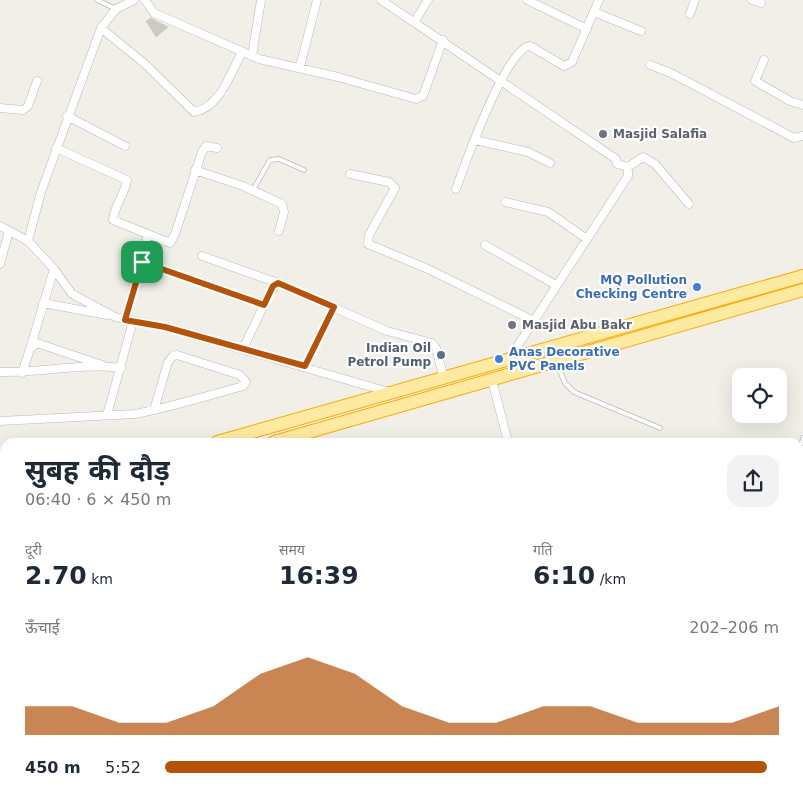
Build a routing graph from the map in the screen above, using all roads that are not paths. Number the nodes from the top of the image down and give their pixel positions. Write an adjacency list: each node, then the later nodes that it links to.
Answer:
1 (97, 0): 13 (lane)
2 (134, 0): 13 (street)
3 (145, 0): 21 (street)
4 (261, 0): 22 (street)
5 (317, 0): 25 (street)
6 (381, 0): 16 (street)
7 (428, 0): 16 (street)
8 (527, 0): 18 (street)
9 (599, 0): 14 (street)
10 (695, 0): 15 (street)
11 (752, 0): 12 (street)
12 (761, 3)
13 (116, 9): 17 (street)
14 (594, 12): 18 (street); 19 (street)
15 (690, 14)
16 (415, 21): 20 (street)
17 (101, 28): 21 (street); 30 (street)
18 (587, 29): 27 (street)
19 (641, 31)
20 (444, 40): 25 (street); 27 (street)
21 (242, 52): 22 (street)
22 (252, 56): 25 (street)
23 (764, 60): 28 (street)
24 (650, 65): 31 (street)
25 (300, 68)
26 (38, 81): 29 (street)
27 (500, 81): 32 (street); 37 (street)
28 (803, 105)
29 (0, 108)
30 (67, 116): 33 (street); 34 (street)
31 (803, 136)
32 (474, 140): 36 (street); 41 (street)
33 (125, 146)
34 (56, 148): 48 (street); 50 (street)
35 (217, 148): 38 (street)
36 (550, 162)
37 (628, 167): 44 (street); 49 (street)
38 (195, 170): 42 (street); 48 (street)
39 (304, 170): 42 (lane)
40 (350, 174): 65 (street)
41 (456, 189)
42 (254, 190): 47 (street)
43 (505, 202): 49 (street)
44 (688, 204)
45 (0, 226): 46 (street)
46 (9, 231): 50 (street); 54 (street)
47 (279, 231)
48 (148, 234): 53 (street)
49 (587, 239): 58 (street)
50 (28, 241): 55 (street)
51 (486, 246): 58 (street)
52 (202, 256): 57 (street)
53 (142, 262): 61 (street); 64 (street)
54 (0, 264)
55 (54, 269): 60 (street); 63 (street)
56 (803, 276): 68 (highway)
57 (278, 283): 61 (street); 62 (street)
58 (556, 285): 65 (street)
59 (803, 290): 69 (highway)
60 (43, 303): 63 (street); 66 (street)
61 (264, 305): 67 (street)
62 (334, 307): 71 (street); 75 (street)
63 (114, 317): 64 (street)
64 (129, 320): 67 (street); 72 (street)
65 (534, 321): 68 (street)
66 (30, 349): 70 (street); 74 (street)
67 (243, 349): 71 (street)
68 (508, 360): 75 (highway)
69 (556, 362): 76 (highway); 81 (lane)
70 (106, 366): 72 (street); 74 (street)
71 (305, 366): 77 (street)
72 (121, 368): 79 (street)
73 (0, 372): 74 (street)
74 (22, 373)
75 (444, 379): 77 (highway)
76 (492, 380): 83 (highway); 84 (street)
77 (390, 392): 82 (highway)
78 (154, 410): 78 (street); 79 (street)
79 (107, 415): 80 (street)
80 (0, 421)
81 (660, 428)
82 (231, 438)
83 (288, 438)
84 (507, 438)

